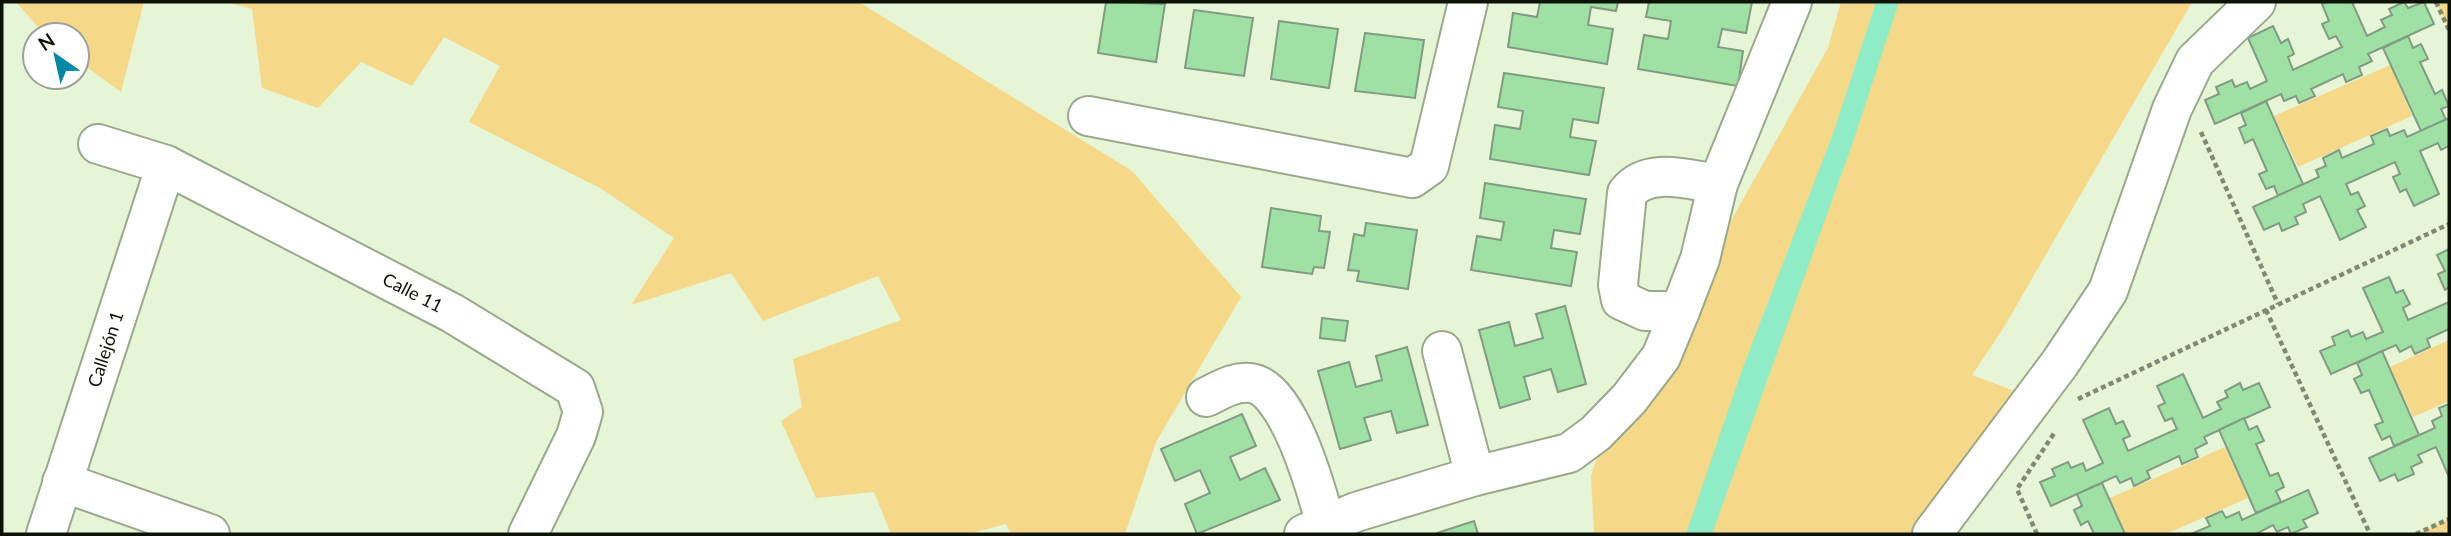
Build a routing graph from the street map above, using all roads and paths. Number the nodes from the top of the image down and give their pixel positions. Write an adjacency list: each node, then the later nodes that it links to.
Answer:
1 (1468, 2): 6 (street)
2 (1792, 2): 10 (street)
3 (2256, 2): 26 (street)
4 (2436, 2): 5 (path)
5 (2449, 30)
6 (1088, 116)
7 (2200, 131): 12 (path)
8 (98, 144): 9 (street, Calle 11)
9 (166, 165): 20 (street, Callejón 1); 25 (street, Calle 11)
10 (1718, 184): 14 (street); 14 (street)
11 (2449, 224): 12 (path)
12 (2278, 304): 13 (path)
13 (2265, 309): 17 (path); 28 (path)
14 (1680, 311): 19 (street)
15 (1442, 351): 19 (street)
16 (1206, 397): 22 (street)
17 (2071, 409)
18 (2063, 420): 27 (path)
19 (1475, 476): 22 (street)
20 (62, 482): 23 (street, Callejón 1); 24 (street)
21 (2449, 519): 29 (path)
22 (1315, 530)
23 (46, 534)
24 (210, 534)
25 (528, 534)
26 (1933, 534)
27 (2037, 534)
28 (2370, 534)
29 (2416, 534)

